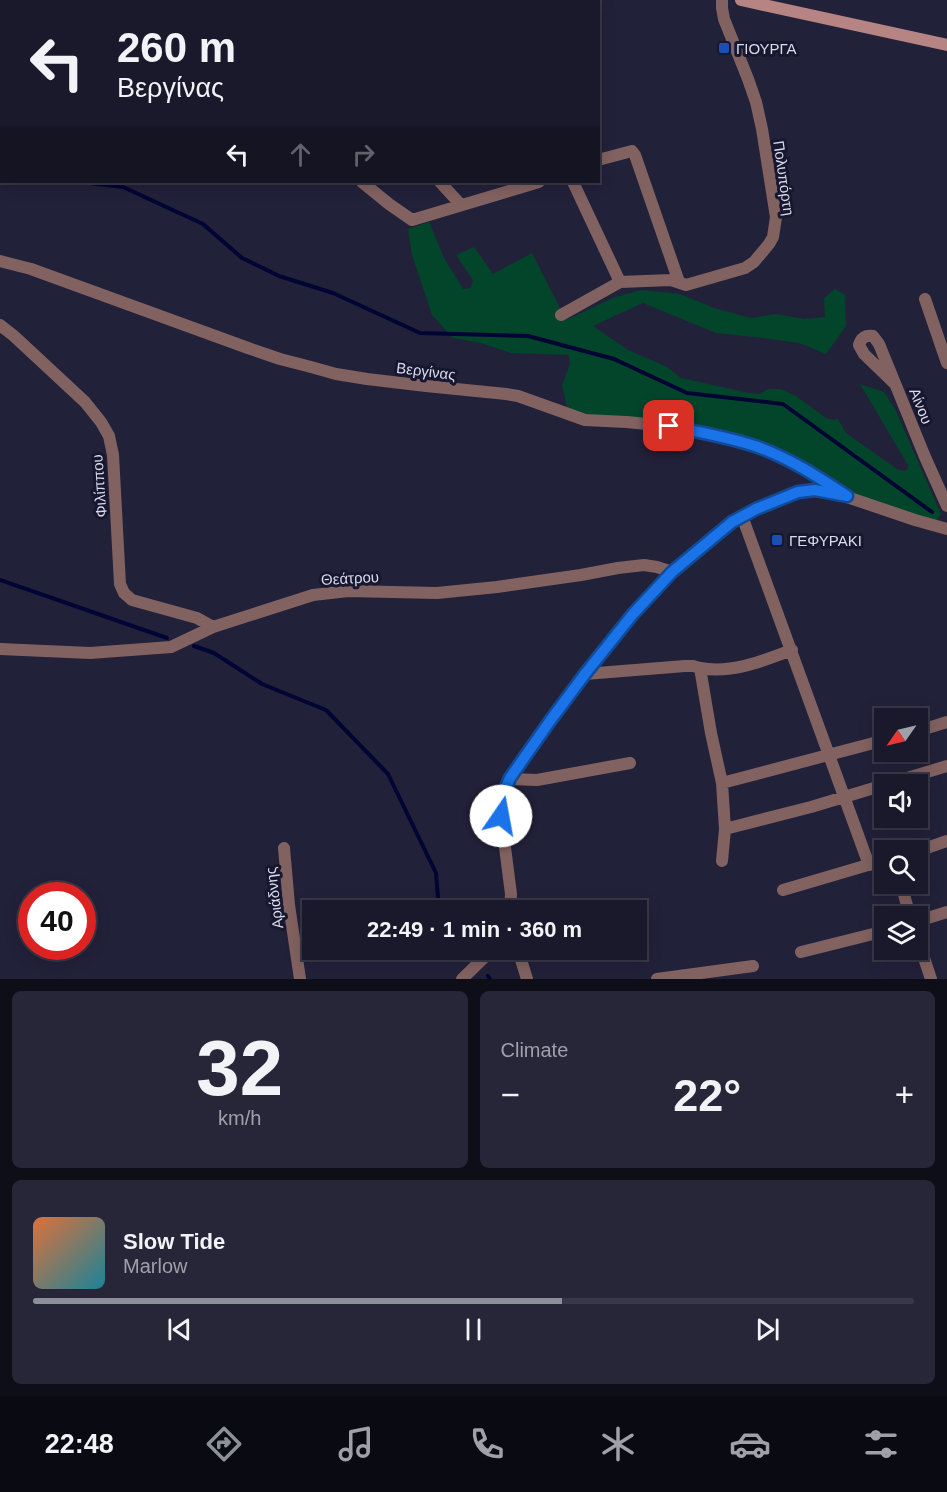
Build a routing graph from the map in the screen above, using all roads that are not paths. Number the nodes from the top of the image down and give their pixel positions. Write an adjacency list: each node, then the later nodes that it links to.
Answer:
1 (722, 0): 12 (street, Πολυπόρτη)
2 (741, 0): 3 (main road)
3 (947, 45)
4 (600, 159): 12 (street)
5 (363, 183): 9 (street)
6 (441, 183): 9 (street)
7 (573, 183): 11 (street)
8 (519, 184): 9 (street)
9 (461, 205)
10 (0, 261): 18 (street, Βεργίνας)
11 (620, 282): 12 (street, Πολυπόρτη); 14 (street, Πολυπόρτη)
12 (679, 282)
13 (926, 300): 16 (street)
14 (561, 315)
15 (0, 325): 23 (street, Φιλίππου)
16 (947, 363)
17 (895, 384): 19 (street, Αίνου)
18 (847, 496): 20 (street); 21 (street)
19 (947, 506)
20 (742, 516): 22 (street); 25 (street)
21 (947, 529)
22 (672, 572): 23 (street, Θεάτρου); 27 (street)
23 (213, 627): 24 (street, Θεάτρου)
24 (0, 649)
25 (792, 650): 26 (street); 31 (street)
26 (700, 668): 27 (street); 35 (street)
27 (585, 674): 34 (street)
28 (947, 722): 29 (street)
29 (928, 728)
30 (874, 743): 31 (street)
31 (829, 755): 35 (street); 36 (street)
32 (630, 763): 34 (street)
33 (947, 766): 36 (street)
34 (510, 778): 45 (street)
35 (722, 783): 37 (street)
36 (844, 796): 37 (street); 43 (street)
37 (725, 829): 41 (street)
38 (947, 841): 40 (street)
39 (284, 848): 54 (street, Αριάδνης)
40 (928, 848)
41 (722, 861)
42 (874, 863): 43 (street)
43 (869, 865): 44 (street)
44 (783, 890)
45 (511, 900)
46 (947, 912): 47 (street)
47 (928, 918)
48 (874, 934): 49 (street)
49 (801, 952)
50 (482, 960): 55 (street)
51 (521, 960): 56 (street)
52 (925, 960): 58 (street)
53 (753, 966): 57 (street)
54 (300, 979)
55 (462, 979)
56 (527, 979)
57 (657, 979)
58 (931, 979)

